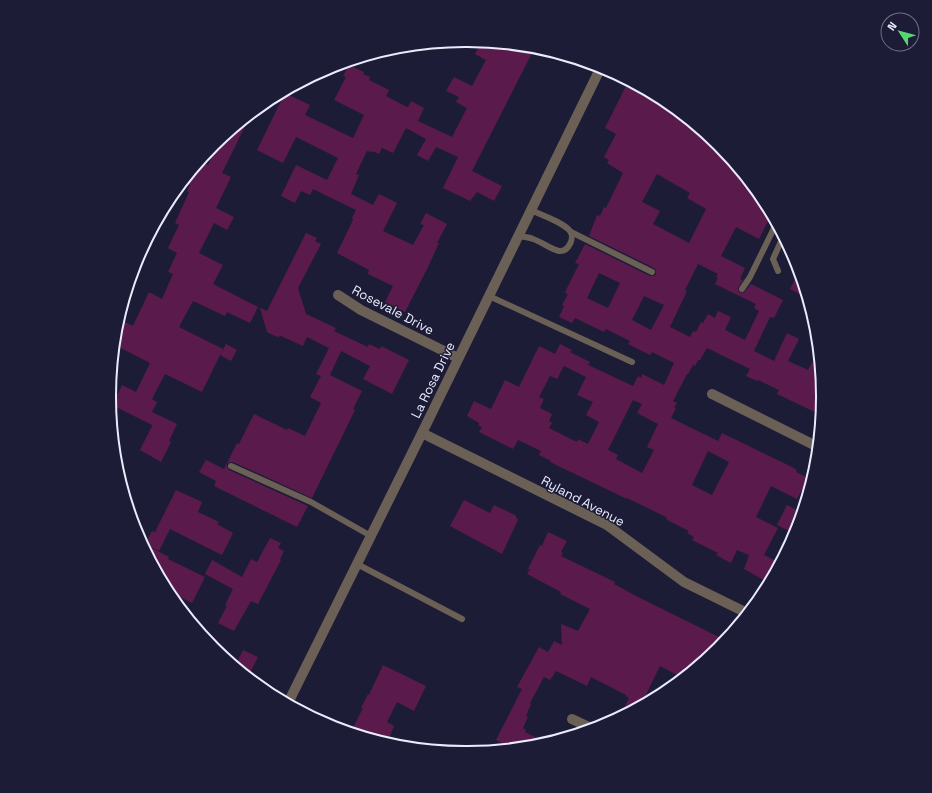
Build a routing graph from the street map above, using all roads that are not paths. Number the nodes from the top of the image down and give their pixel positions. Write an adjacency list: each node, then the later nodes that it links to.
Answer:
1 (598, 73): 2 (street, La Rosa Drive)
2 (531, 210): 4 (lane); 5 (street, La Rosa Drive)
3 (773, 230): 9 (lane)
4 (571, 232): 5 (lane); 8 (lane)
5 (518, 236): 11 (street, La Rosa Drive)
6 (780, 244): 7 (lane)
7 (778, 271)
8 (652, 272)
9 (742, 289)
10 (338, 296): 12 (street, Rosevale Drive)
11 (489, 296): 12 (street, La Rosa Drive); 13 (lane)
12 (458, 358): 15 (street, La Rosa Drive)
13 (632, 362)
14 (712, 394): 16 (street)
15 (422, 433): 18 (street, La Rosa Drive); 20 (street, Ryland Avenue)
16 (813, 444)
17 (232, 466): 18 (lane)
18 (371, 536): 19 (street, La Rosa Drive)
19 (357, 564): 21 (lane); 22 (street, La Rosa Drive)
20 (742, 610)
21 (462, 619)
22 (290, 699)
23 (572, 719): 24 (street)
24 (584, 725)

